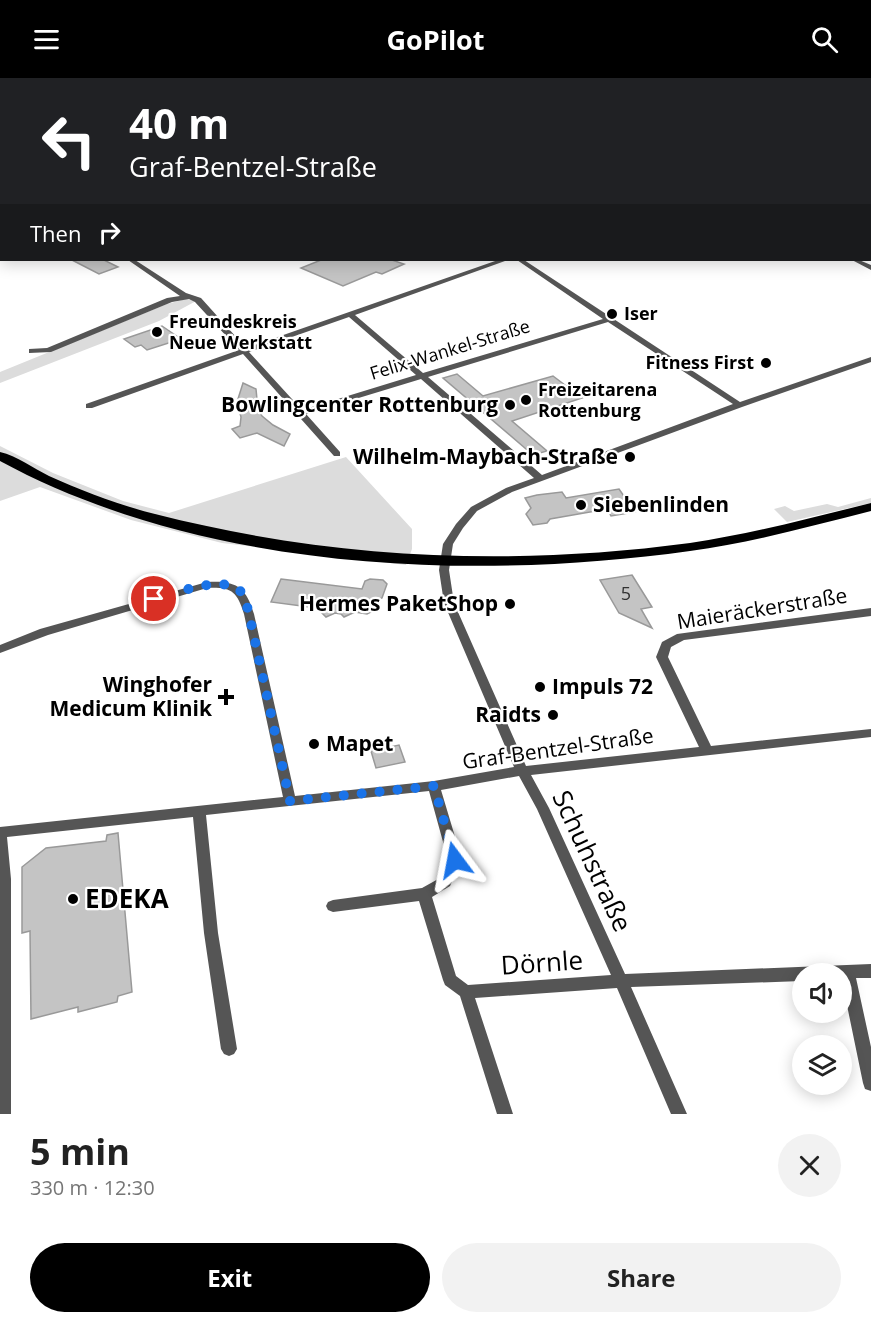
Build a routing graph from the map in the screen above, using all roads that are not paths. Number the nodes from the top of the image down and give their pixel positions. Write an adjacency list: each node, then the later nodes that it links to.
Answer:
1 (132, 261): 6 (street)
2 (500, 261): 7 (street)
3 (522, 261): 8 (street)
4 (857, 261): 5 (street)
5 (871, 268)
6 (190, 297): 9 (street); 10 (street)
7 (349, 313): 10 (street); 12 (street)
8 (610, 319): 12 (street, Felix-Wankel-Straße); 13 (street)
9 (32, 351)
10 (243, 351): 14 (street); 15 (street)
11 (871, 360): 13 (street)
12 (422, 376): 15 (street, Felix-Wankel-Straße); 18 (street)
13 (739, 405): 18 (street)
14 (89, 406)
15 (300, 413): 16 (street)
16 (337, 454)
17 (0, 456): 20 (main road)
18 (541, 479): 20 (street)
19 (871, 507): 20 (main road)
20 (444, 560): 25 (street, Schuhstraße)
21 (871, 612): 24 (street, Maieräckerstraße)
22 (0, 649): 27 (street)
23 (871, 733): 24 (street, Graf-Bentzel-Straße)
24 (706, 749): 25 (street, Graf-Bentzel-Straße)
25 (522, 771): 26 (street, Graf-Bentzel-Straße); 35 (street, Schuhstraße)
26 (434, 786): 27 (street, Graf-Bentzel-Straße); 30 (street)
27 (290, 801): 28 (street, Graf-Bentzel-Straße)
28 (199, 812): 29 (street, Graf-Bentzel-Straße); 38 (street)
29 (0, 833): 40 (street)
30 (424, 894): 31 (street); 36 (street)
31 (333, 906)
32 (871, 971): 33 (street)
33 (852, 972)
34 (792, 974): 35 (street, Dörnle)
35 (621, 981): 36 (street, Dörnle); 42 (street, Schuhstraße)
36 (466, 992): 41 (street)
37 (852, 995): 39 (street)
38 (229, 1049)
39 (871, 1083)
40 (3, 1114)
41 (505, 1114)
42 (679, 1114)

